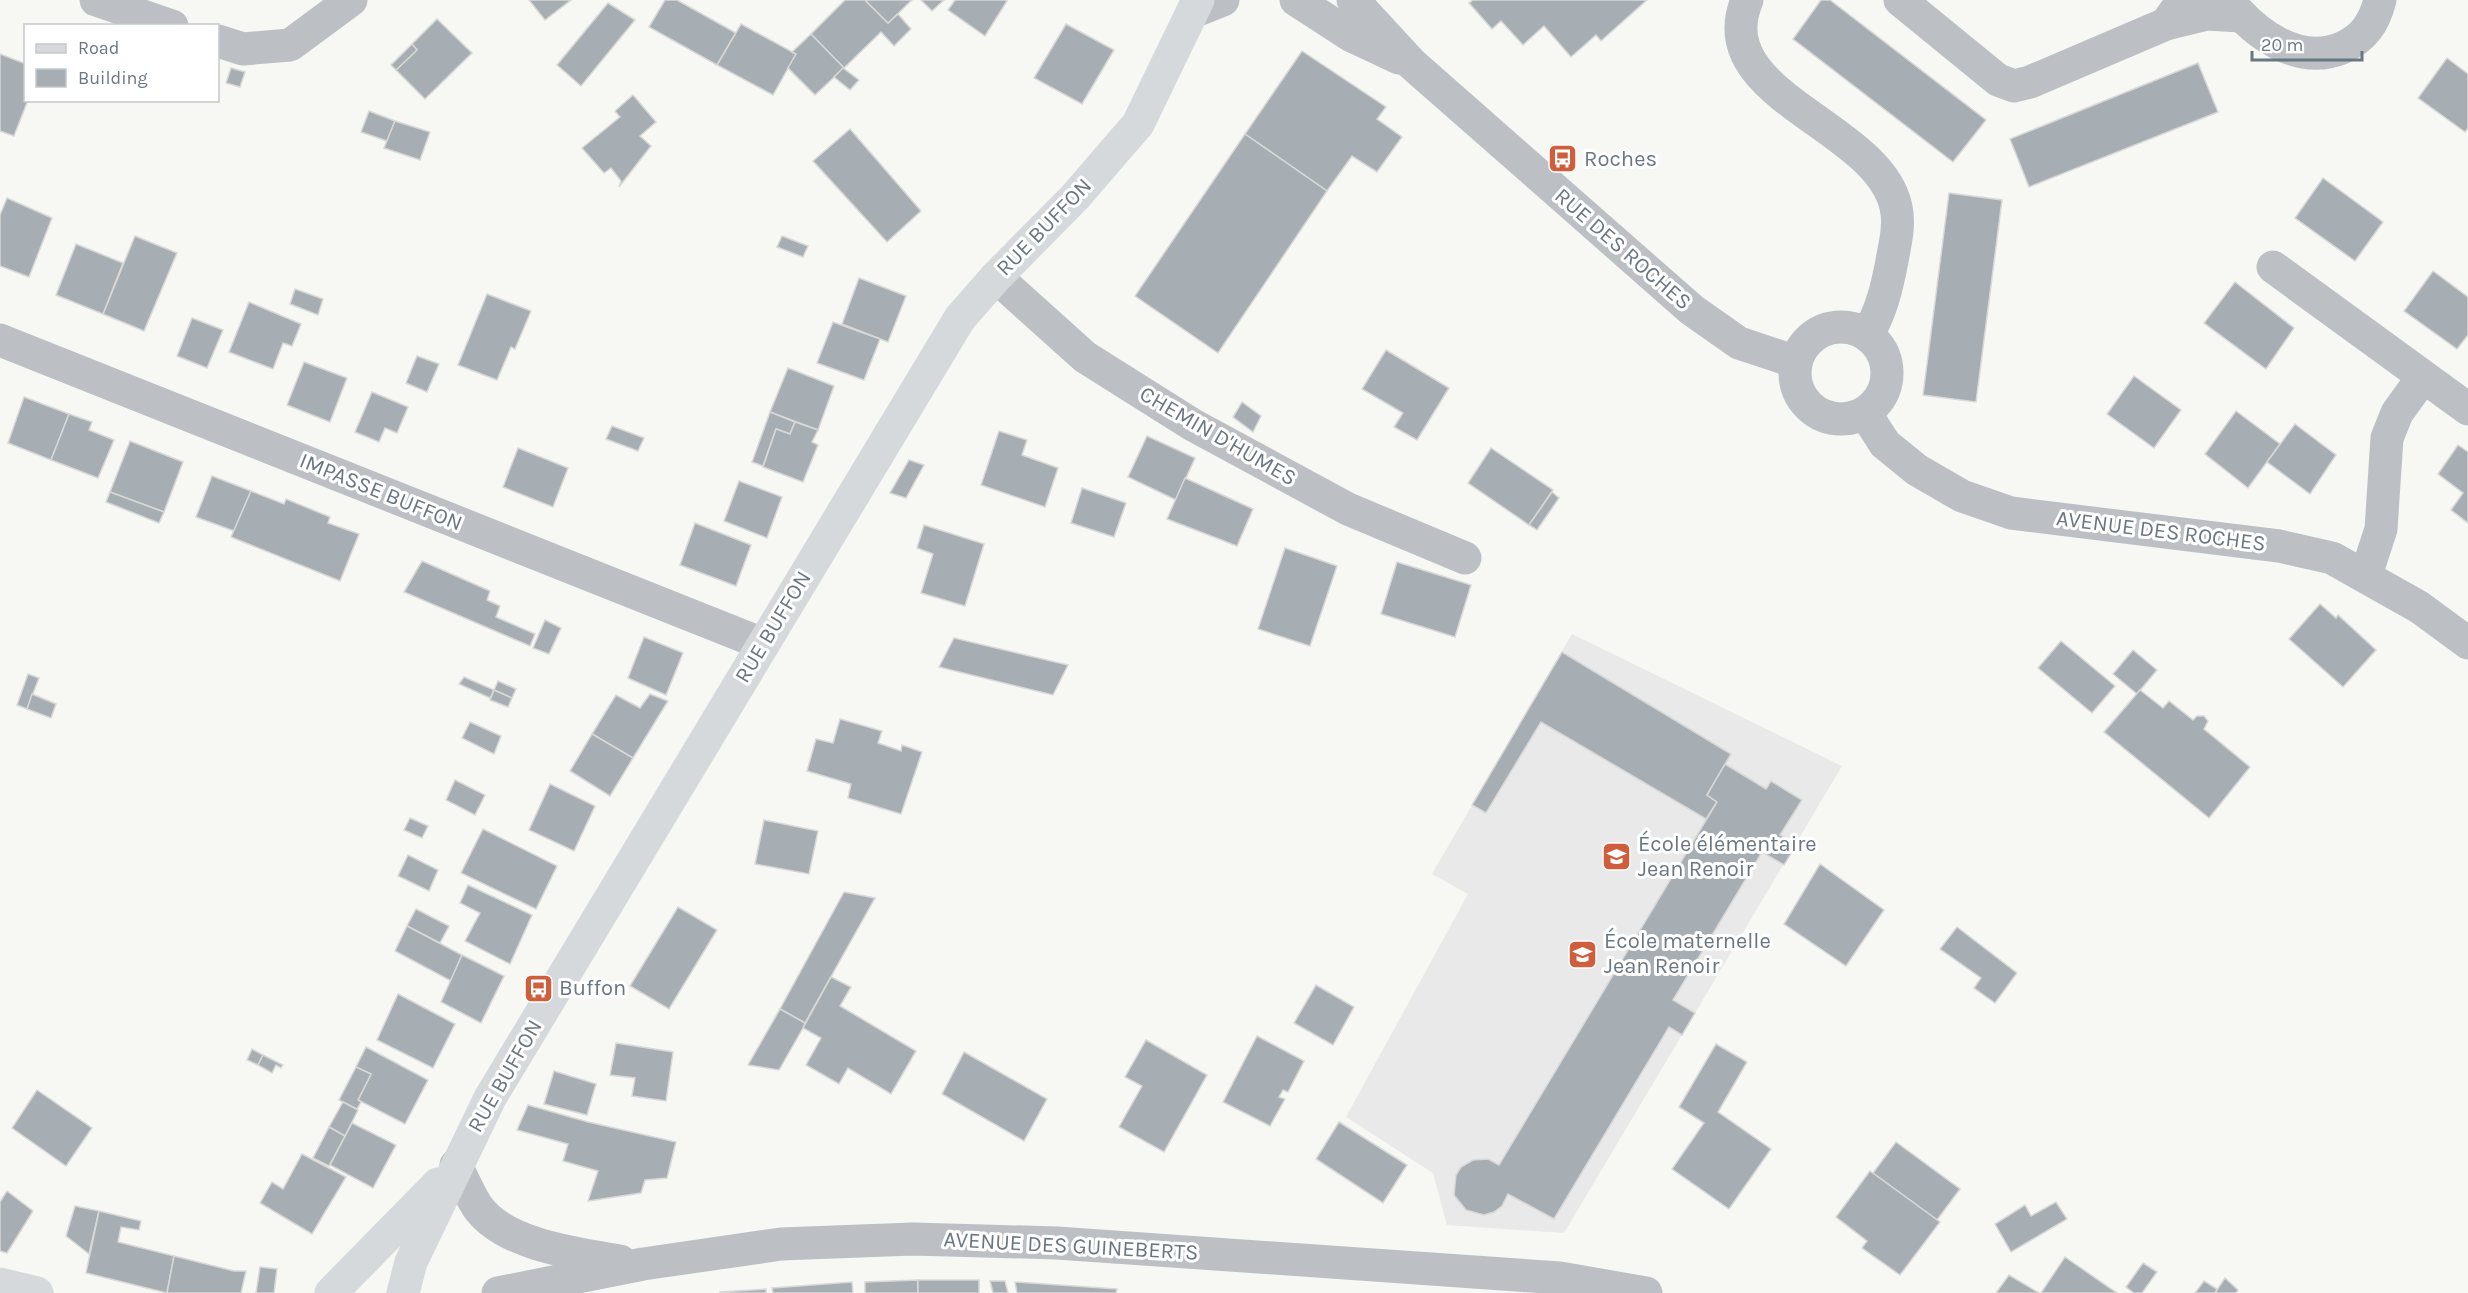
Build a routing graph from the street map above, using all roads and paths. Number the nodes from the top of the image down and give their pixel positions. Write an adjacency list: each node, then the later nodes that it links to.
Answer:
1 (96, 0): 12 (street)
2 (351, 0): 13 (street)
3 (1223, 0): 9 (street)
4 (1296, 0): 14 (street, RUE DES ROCHES)
5 (1353, 0): 14 (street, RUE DES ROCHES)
6 (1747, 0): 17 (street)
7 (1900, 0): 11 (street)
8 (2380, 0): 10 (street)
9 (1196, 6): 16 (main road, RUE BUFFON)
10 (2234, 8): 11 (street)
11 (2174, 12)
12 (166, 24)
13 (219, 41)
14 (1412, 63): 19 (street, RUE DES ROCHES)
15 (2273, 267): 20 (street)
16 (996, 277): 23 (street, CHEMIN D'HUMES); 26 (main road, RUE BUFFON)
17 (1867, 335): 19 (street); 22 (street)
18 (0, 340): 26 (street, IMPASSE BUFFON)
19 (1796, 362): 22 (street)
20 (2423, 377): 21 (street); 24 (street)
21 (2468, 409)
22 (1865, 413): 24 (street, AVENUE DES ROCHES)
23 (1465, 558)
24 (2366, 575): 25 (street, AVENUE DES ROCHES)
25 (2468, 643)
26 (762, 644): 27 (main road, RUE BUFFON)
27 (456, 1166): 28 (street); 31 (main road); 32 (main road, RUE BUFFON)
28 (643, 1264): 33 (street, AVENUE DES GUINEBERTS); 34 (street, AVENUE DES GUINEBERTS)
29 (0, 1284): 30 (main road)
30 (37, 1293)
31 (331, 1293)
32 (403, 1293)
33 (498, 1293)
34 (1646, 1293)

